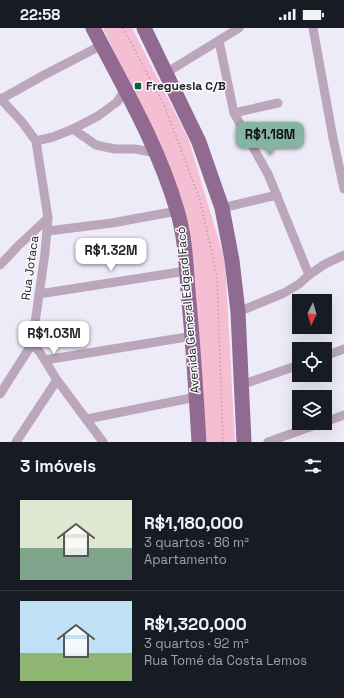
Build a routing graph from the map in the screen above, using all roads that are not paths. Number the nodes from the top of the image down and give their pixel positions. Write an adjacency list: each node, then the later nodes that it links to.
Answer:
1 (93, 28): 6 (main road, Avenida General Edgard Facó)
2 (144, 28): 7 (main road)
3 (239, 28): 5 (street)
4 (313, 28): 19 (street)
5 (219, 41): 7 (street); 13 (street)
6 (102, 45): 8 (main road, Avenida General Edgard Facó); 9 (street)
7 (166, 73): 21 (main road)
8 (126, 88): 10 (street); 11 (main road, Avenida General Edgard Facó)
9 (0, 98): 16 (street)
10 (118, 102): 11 (street); 14 (street)
11 (133, 102): 15 (main road, Avenida General Edgard Facó)
12 (278, 103): 13 (street)
13 (234, 113): 20 (street)
14 (73, 129): 16 (street); 17 (street)
15 (146, 130): 17 (street); 18 (main road, Avenida General Edgard Facó)
16 (36, 141): 23 (street, Rua Jotaca)
17 (135, 149): 18 (street)
18 (157, 153): 22 (main road, Avenida General Edgard Facó)
19 (344, 189)
20 (277, 195): 21 (street); 28 (street)
21 (222, 208): 30 (main road)
22 (177, 211): 24 (street); 27 (main road, Avenida General Edgard Facó)
23 (48, 218): 24 (street, Rua Jotaca); 26 (street)
24 (48, 231): 29 (street, Rua Jotaca)
25 (344, 255): 28 (street)
26 (0, 265)
27 (186, 271): 29 (street); 31 (main road, Avenida General Edgard Facó)
28 (309, 275): 30 (street)
29 (39, 294): 32 (street, Rua Jotaca)
30 (238, 312): 38 (main road)
31 (193, 336): 35 (street); 40 (main road, Avenida General Edgard Facó)
32 (32, 344): 35 (street); 39 (street)
33 (344, 349): 34 (street)
34 (332, 353)
35 (45, 360): 37 (street)
36 (292, 367): 38 (street)
37 (58, 380): 42 (street); 45 (street)
38 (241, 385): 48 (main road)
39 (0, 394)
40 (196, 397): 42 (street); 47 (main road, Avenida General Edgard Facó)
41 (344, 415): 43 (street)
42 (87, 419): 46 (street)
43 (332, 419)
44 (301, 430): 49 (street)
45 (16, 442)
46 (103, 442)
47 (199, 442)
48 (244, 442)
49 (268, 442)

